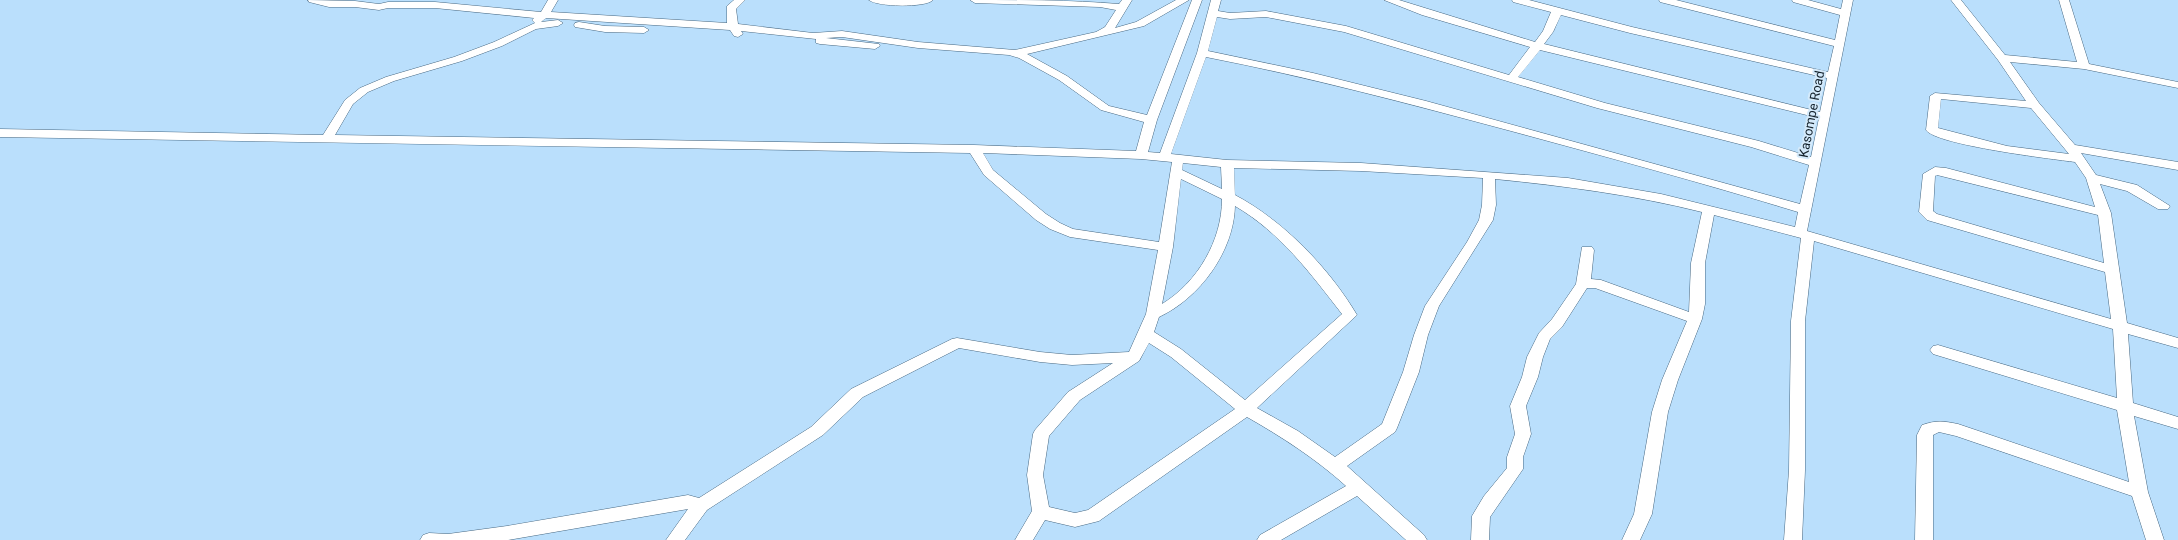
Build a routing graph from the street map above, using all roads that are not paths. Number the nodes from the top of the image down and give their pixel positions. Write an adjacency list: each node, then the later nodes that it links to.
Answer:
1 (313, 0): 23 (street)
2 (552, 0): 23 (street)
3 (740, 0): 24 (street)
4 (863, 0): 5 (street)
5 (867, 0)
6 (874, 0): 7 (street)
7 (928, 0)
8 (975, 0): 19 (street)
9 (1184, 0): 25 (street)
10 (1197, 0): 37 (street)
11 (1216, 0): 21 (street)
12 (1389, 0): 27 (street)
13 (1517, 0): 20 (street)
14 (1664, 0): 26 (street)
15 (1797, 0): 22 (street)
16 (1848, 0): 22 (street, Kasompe Road)
17 (1956, 0): 30 (street)
18 (2064, 0): 31 (street)
19 (1125, 4): 25 (street)
20 (1557, 11): 27 (street); 32 (street)
21 (1212, 13): 29 (street); 33 (street)
22 (1846, 14): 26 (street, Kasompe Road)
23 (542, 19): 24 (street); 39 (street)
24 (735, 31): 28 (street)
25 (1098, 34): 28 (street)
26 (1838, 44): 32 (street, Kasompe Road)
27 (1538, 46): 33 (street); 36 (street)
28 (1016, 53): 37 (street)
29 (1202, 53): 45 (street); 53 (street)
30 (2002, 58): 31 (street); 35 (street)
31 (2084, 66): 34 (street)
32 (1832, 76): 36 (street, Kasompe Road)
33 (1512, 78): 44 (street)
34 (2178, 85)
35 (2034, 105): 40 (street); 43 (street)
36 (1824, 116): 44 (street, Kasompe Road)
37 (1151, 120): 42 (street)
38 (0, 133): 39 (street)
39 (326, 139): 41 (street)
40 (2071, 148): 43 (street); 47 (street)
41 (974, 149): 42 (street); 56 (street)
42 (1141, 155): 45 (street)
43 (2079, 159): 49 (street)
44 (1816, 162): 53 (street, Kasompe Road)
45 (1172, 163): 46 (street); 50 (street); 56 (street)
46 (1227, 164): 48 (street); 50 (street)
47 (2178, 166)
48 (1489, 175): 52 (street); 70 (street)
49 (2092, 178): 51 (street); 54 (street)
50 (1228, 196): 60 (street); 68 (street)
51 (2163, 206)
52 (1709, 210): 55 (street); 61 (street)
53 (1806, 210): 55 (street, Kasompe Road)
54 (2104, 213): 58 (street); 58 (street)
55 (1804, 234): 62 (street); 84 (street, Kasompe Road)
56 (1166, 247): 60 (street)
57 (1587, 250): 59 (street)
58 (2110, 269): 62 (street)
59 (1583, 284): 61 (street); 82 (street)
60 (1153, 314): 63 (street)
61 (1695, 319): 83 (street)
62 (2120, 327): 64 (street); 67 (street)
63 (1146, 334): 66 (street); 68 (street)
64 (2178, 343)
65 (1938, 350): 67 (street)
66 (1134, 357): 73 (street); 74 (street)
67 (2125, 408): 69 (street); 72 (street)
68 (1246, 409): 70 (street); 74 (street)
69 (2178, 423)
70 (1335, 466): 71 (street)
71 (1359, 486): 80 (street); 81 (street)
72 (2139, 492): 85 (street); 86 (street)
73 (702, 505): 77 (street); 78 (street)
74 (1041, 512): 79 (street)
75 (429, 540): 76 (street)
76 (444, 540)
77 (451, 540)
78 (675, 540)
79 (1024, 540)
80 (1266, 540)
81 (1418, 540)
82 (1480, 540)
83 (1631, 540)
84 (1793, 540)
85 (1924, 540)
86 (2155, 540)

